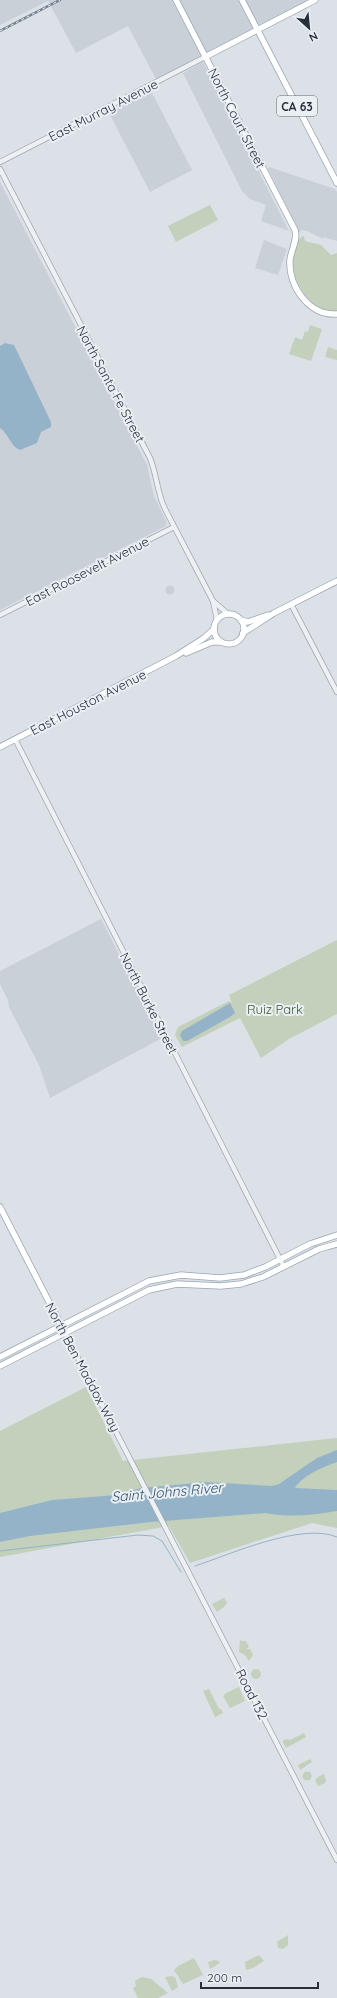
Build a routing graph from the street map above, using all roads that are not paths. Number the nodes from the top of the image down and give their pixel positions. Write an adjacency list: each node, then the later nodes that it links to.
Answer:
1 (176, 0): 5 (main road, North Court Street)
2 (242, 0): 4 (main road, CA 63)
3 (315, 0): 4 (main road)
4 (257, 30): 5 (main road); 8 (main road, CA 63)
5 (206, 57): 6 (street, East Murray Avenue); 9 (main road, North Court Street)
6 (0, 162)
7 (0, 169): 10 (street, North Santa Fe Street)
8 (337, 183)
9 (337, 314)
10 (174, 526): 12 (street, North Santa Fe Street); 16 (street, East Roosevelt Avenue)
11 (337, 581): 13 (main road)
12 (213, 601): 15 (street, North Santa Fe Street); 17 (street, North Santa Fe Street)
13 (291, 604): 14 (main road); 23 (street)
14 (274, 613): 18 (main road); 20 (main road)
15 (228, 614): 17 (main road); 18 (main road)
16 (0, 615)
17 (217, 620): 19 (main road)
18 (241, 620): 20 (main road)
19 (214, 629): 21 (main road); 22 (main road, East Houston Avenue)
20 (243, 633): 21 (main road)
21 (222, 642): 22 (main road, East Houston Avenue)
22 (176, 656): 24 (main road, East Houston Avenue)
23 (337, 692)
24 (15, 739): 25 (main road, East Houston Avenue); 29 (street, North Burke Street)
25 (0, 747)
26 (0, 1207): 31 (main road, North Ben Maddox Way)
27 (337, 1235): 29 (main road)
28 (337, 1244): 30 (main road)
29 (280, 1259): 30 (street, North Burke Street); 31 (main road)
30 (284, 1267): 32 (main road)
31 (62, 1326): 32 (main road, North Ben Maddox Way); 33 (main road)
32 (65, 1333): 34 (main road); 35 (street, North Ben Maddox Way)
33 (0, 1357)
34 (0, 1366)
35 (166, 1528): 36 (street, Road 132)
36 (337, 1860)

